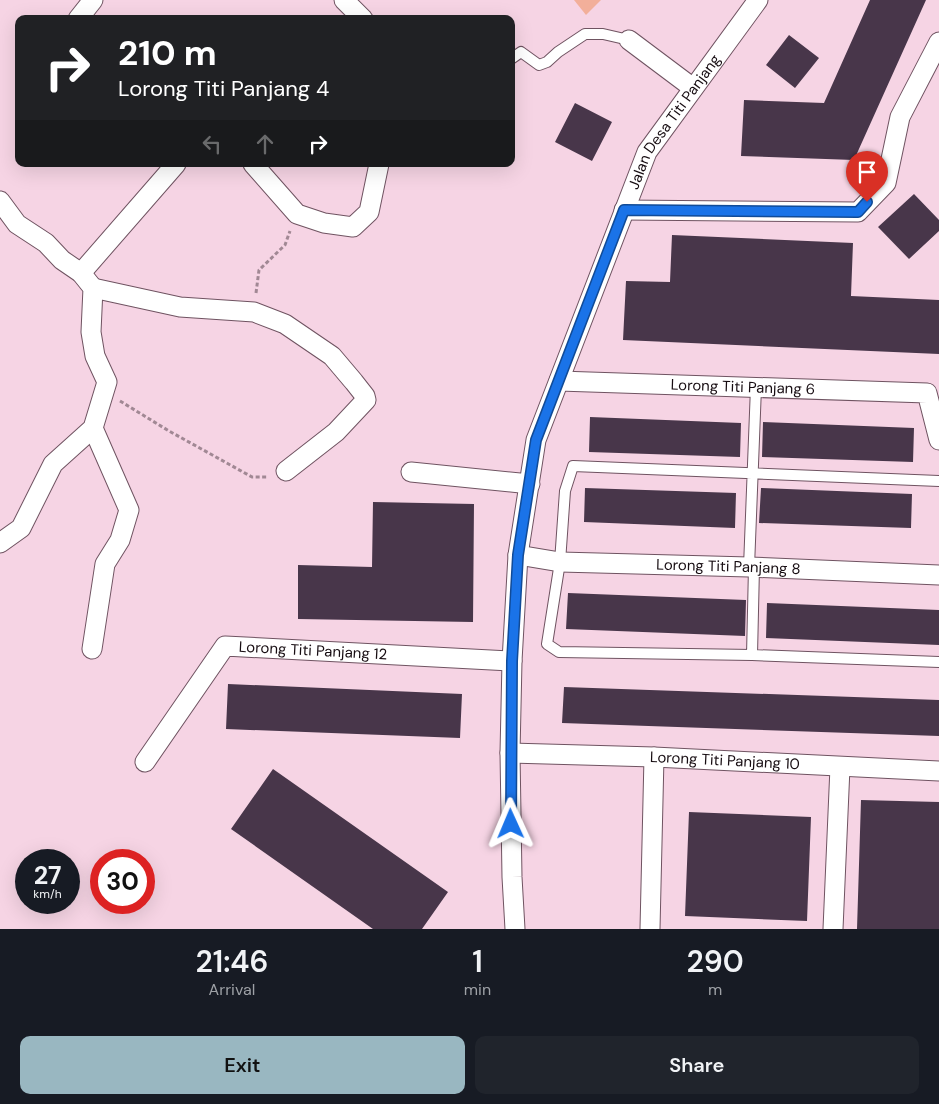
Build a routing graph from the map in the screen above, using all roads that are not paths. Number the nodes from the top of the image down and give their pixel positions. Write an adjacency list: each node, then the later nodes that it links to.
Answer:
1 (93, 0): 4 (street)
2 (344, 0): 5 (street)
3 (758, 0): 9 (street, Jalan Desa Titi Panjang)
4 (81, 15)
5 (359, 15)
6 (629, 40): 8 (lane); 9 (street)
7 (939, 42): 14 (street)
8 (515, 56)
9 (694, 88): 14 (street, Jalan Desa Titi Panjang)
10 (173, 167): 15 (street)
11 (256, 167): 12 (street)
12 (377, 167)
13 (0, 201): 15 (street)
14 (624, 210): 17 (street, Jalan Desa Titi Panjang)
15 (81, 273): 16 (street)
16 (93, 288): 19 (street); 21 (street)
17 (559, 381): 18 (street, Lorong Titi Panjang 6); 25 (street, Jalan Desa Titi Panjang)
18 (756, 387): 20 (street, Lorong Titi Panjang 6); 23 (lane)
19 (93, 428): 26 (street); 31 (street)
20 (939, 440)
21 (286, 471)
22 (411, 472): 25 (street)
23 (752, 474): 24 (lane); 28 (lane); 29 (lane)
24 (939, 481)
25 (530, 484): 27 (street, Jalan Desa Titi Panjang)
26 (0, 543)
27 (518, 555): 28 (street, Lorong Titi Panjang 8); 33 (street, Jalan Desa Titi Panjang)
28 (560, 562): 29 (street, Lorong Titi Panjang 8); 32 (lane)
29 (752, 567): 30 (street, Lorong Titi Panjang 8); 32 (lane)
30 (939, 575)
31 (92, 649)
32 (752, 655): 34 (lane)
33 (512, 661): 35 (street, Jalan Desa Titi Panjang); 37 (street, Lorong Titi Panjang 12)
34 (939, 662)
35 (510, 753): 36 (street, Lorong Titi Panjang 10); 40 (street, Jalan Desa Titi Panjang)
36 (654, 757): 38 (street, Lorong Titi Panjang 10); 41 (street)
37 (145, 762)
38 (840, 767): 39 (street, Lorong Titi Panjang 10); 42 (street)
39 (939, 771)
40 (515, 929)
41 (650, 929)
42 (833, 929)

